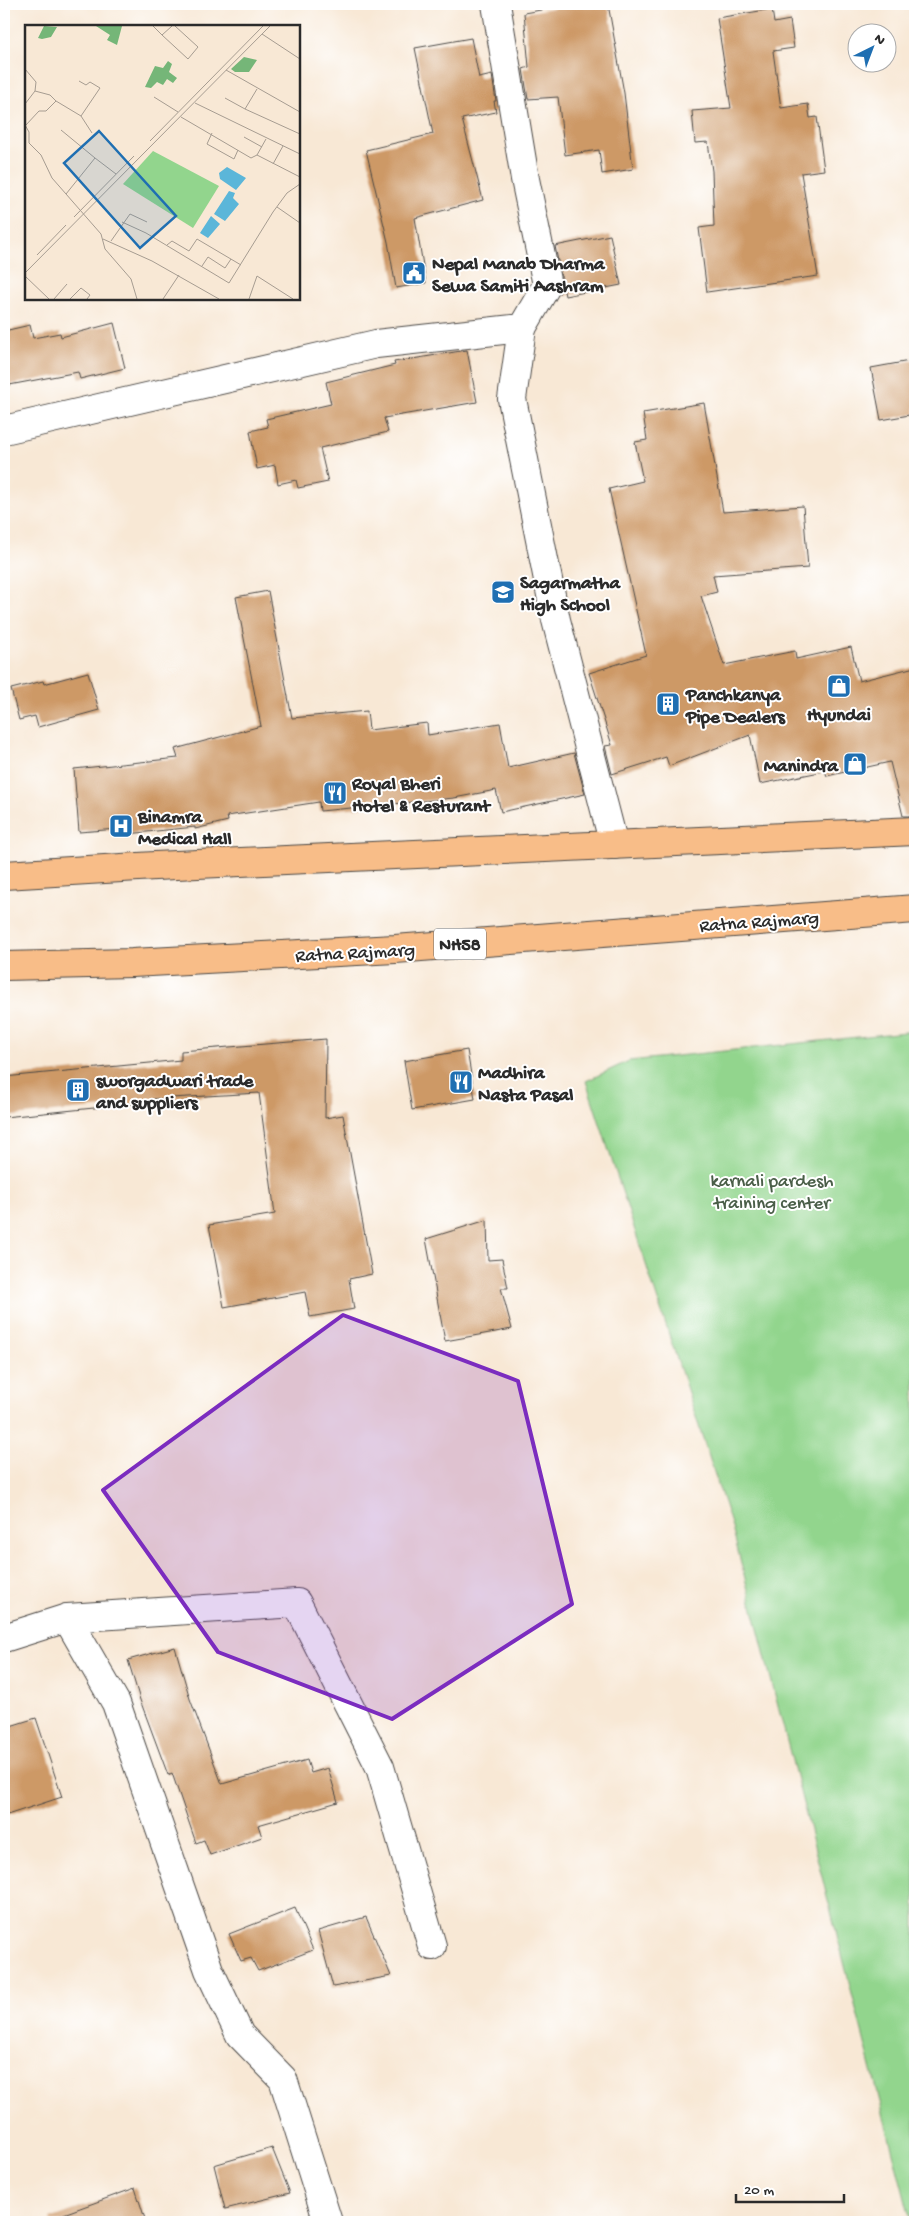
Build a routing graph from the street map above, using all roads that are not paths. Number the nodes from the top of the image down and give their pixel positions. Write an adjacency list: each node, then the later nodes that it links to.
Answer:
1 (496, 4): 2 (street)
2 (522, 328): 3 (street); 5 (street)
3 (4, 430)
4 (915, 831): 5 (highway)
5 (614, 845): 6 (highway)
6 (4, 876)
7 (915, 909): 8 (highway, Ratna Rajmarg / NH58)
8 (4, 966)
9 (67, 1618): 10 (street); 11 (street); 12 (street)
10 (4, 1638)
11 (432, 1946)
12 (328, 2222)

